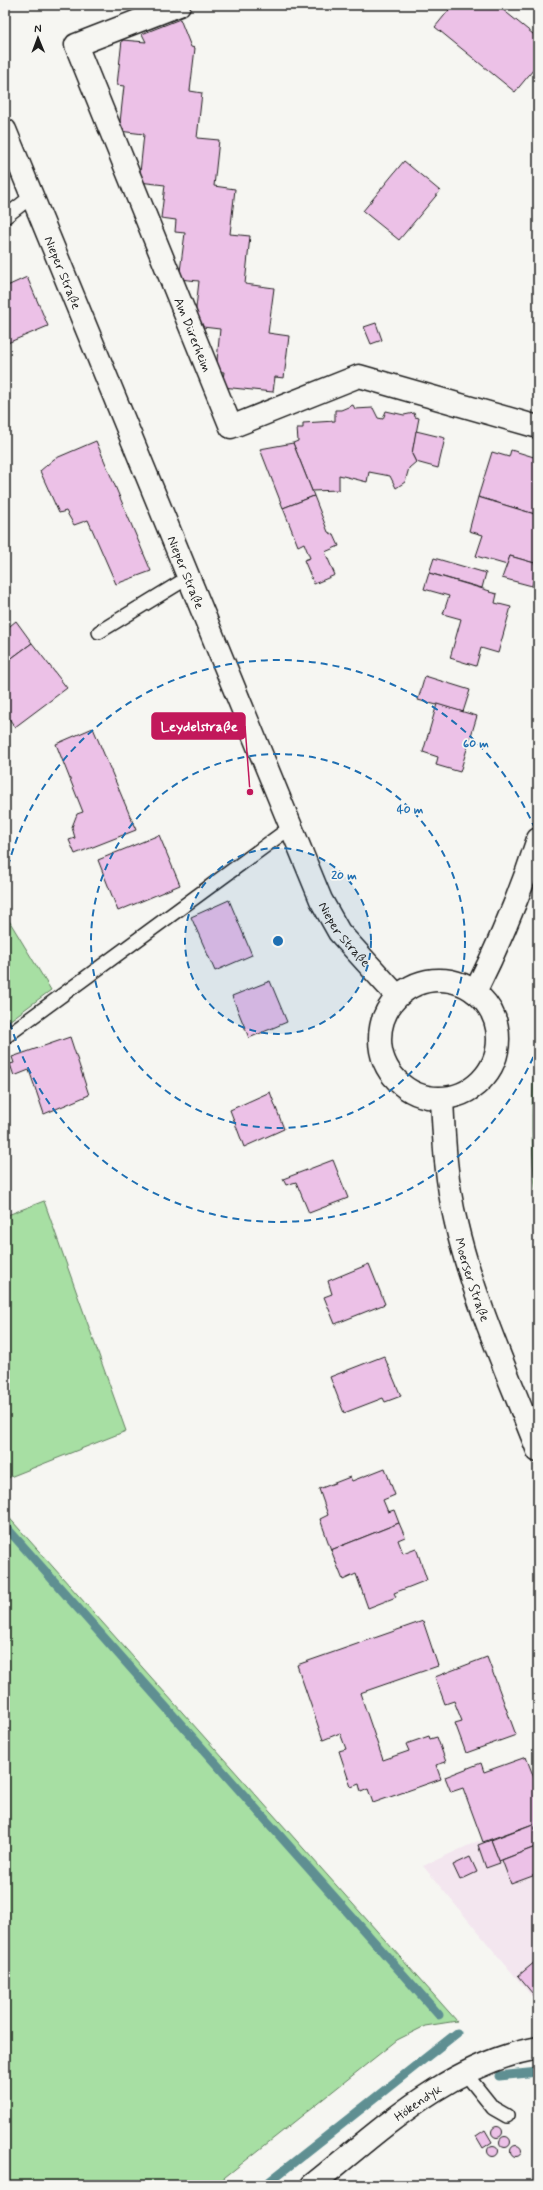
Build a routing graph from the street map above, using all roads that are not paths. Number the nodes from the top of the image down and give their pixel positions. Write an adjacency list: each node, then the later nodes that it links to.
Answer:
1 (179, 5): 5 (main road, Am Dürerheim)
2 (5, 130): 3 (main road, Nieper Straße)
3 (32, 196): 4 (lane); 6 (main road, Nieper Straße)
4 (5, 217)
5 (538, 427)
6 (189, 577): 7 (lane); 8 (main road, Nieper Straße)
7 (99, 632)
8 (291, 827): 11 (main road, Nieper Straße); 12 (lane)
9 (538, 839): 10 (main road)
10 (475, 992): 11 (main road); 13 (main road)
11 (397, 996): 13 (main road)
12 (5, 1038)
13 (442, 1099): 14 (main road, Moerser Straße)
14 (538, 1451)
15 (538, 2048): 16 (main road, Hökendyk)
16 (465, 2073): 17 (lane); 18 (main road, Hökendyk)
17 (507, 2116)
18 (312, 2185)

